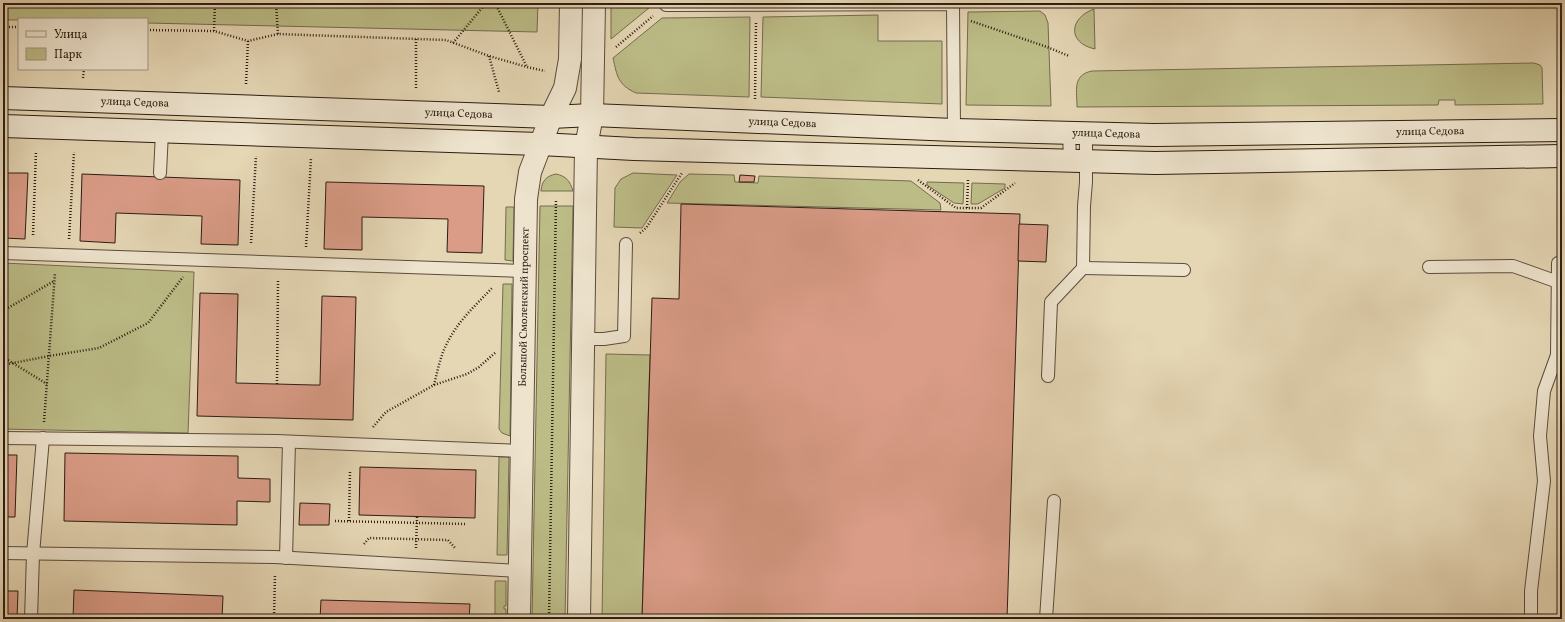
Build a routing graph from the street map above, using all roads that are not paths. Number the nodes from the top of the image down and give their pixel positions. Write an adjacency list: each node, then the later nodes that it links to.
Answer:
1 (571, 3): 6 (main road, Большой Смоленский проспект)
2 (594, 3): 5 (main road)
3 (666, 4): 8 (lane)
4 (3, 98): 6 (main road, улица Седова)
5 (592, 115): 6 (main road, улица Седова); 8 (main road, улица Седова); 13 (main road)
6 (551, 117): 12 (main road, Большой Смоленский проспект)
7 (3, 126): 10 (main road)
8 (954, 130): 11 (main road, улица Седова)
9 (1562, 130): 11 (main road, улица Седова)
10 (162, 132): 12 (main road); 16 (lane)
11 (1078, 133): 15 (lane); 15 (lane)
12 (540, 144): 13 (main road); 23 (main road, Большой Смоленский проспект)
13 (586, 147): 15 (main road); 25 (main road)
14 (1562, 156): 15 (main road)
15 (1078, 161): 21 (lane)
16 (160, 174)
17 (626, 244): 25 (lane)
18 (3, 253): 23 (lane)
19 (1558, 263): 24 (lane)
20 (1428, 267): 24 (lane)
21 (1083, 268): 22 (lane); 26 (lane)
22 (1184, 270)
23 (525, 271): 30 (main road, Большой Смоленский проспект)
24 (1560, 282): 40 (lane)
25 (584, 340): 38 (main road)
26 (1048, 376)
27 (43, 434): 28 (lane); 29 (lane); 33 (lane)
28 (3, 438)
29 (289, 442): 30 (lane); 34 (lane)
30 (522, 451): 35 (main road, Большой Смоленский проспект)
31 (1054, 501): 39 (lane)
32 (3, 553): 33 (lane)
33 (33, 554): 34 (lane); 36 (lane)
34 (280, 558): 35 (lane)
35 (520, 571): 37 (main road, Большой Смоленский проспект)
36 (31, 619)
37 (519, 619)
38 (578, 619)
39 (1046, 619)
40 (1531, 619)

